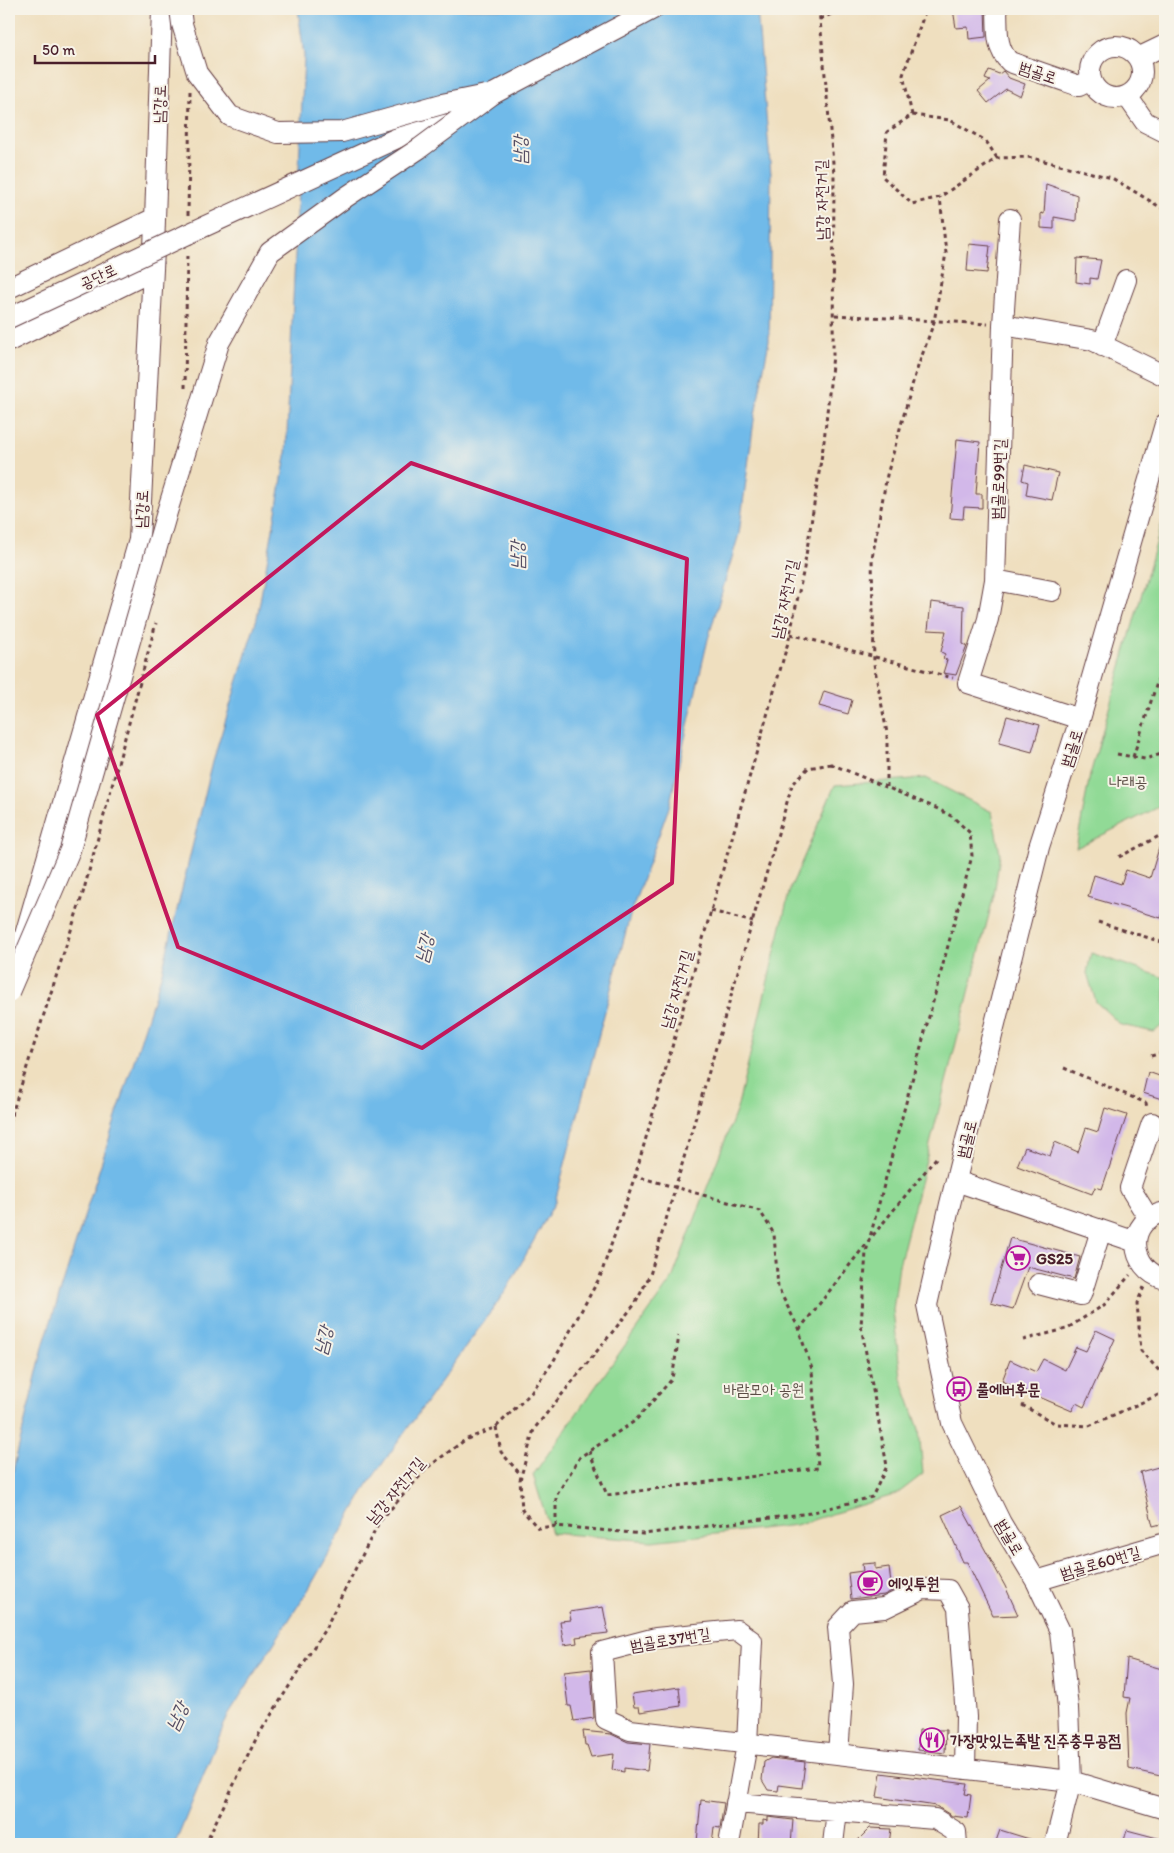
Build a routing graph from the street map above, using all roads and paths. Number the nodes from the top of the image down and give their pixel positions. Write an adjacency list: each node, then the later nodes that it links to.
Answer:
1 (162, 9): 19 (street, 남강로)
2 (180, 9): 12 (street, bridge)
3 (653, 9): 12 (street)
4 (819, 9): 8 (path, 남강 자전거길)
5 (843, 9): 8 (path)
6 (926, 9): 14 (path)
7 (997, 9): 11 (street, 범골로)
8 (820, 19): 26 (path, 남강 자전거길)
9 (1165, 45): 10 (street)
10 (1138, 58): 11 (street); 13 (street)
11 (1091, 80): 13 (street)
12 (493, 94): 27 (street, 공단로, bridge); 51 (street, bridge)
13 (1127, 96): 15 (street)
14 (912, 115): 16 (path); 17 (path)
15 (1165, 132)
16 (998, 158): 17 (path); 18 (path)
17 (940, 197): 28 (path)
18 (1165, 210)
19 (155, 218): 21 (street); 22 (street, 남강로)
20 (1010, 219): 29 (street, 범골로99번길)
21 (119, 235): 23 (street); 25 (street)
22 (152, 271): 23 (street); 51 (street, 남강로)
23 (130, 280): 30 (street)
24 (1126, 280): 31 (street)
25 (9, 288)
26 (835, 315): 28 (path); 36 (path, 남강 자전거길)
27 (9, 318)
28 (934, 322): 29 (path); 37 (path)
29 (1003, 325): 31 (street); 34 (street, 범골로99번길)
30 (9, 340)
31 (1102, 346): 32 (street)
32 (1165, 376)
33 (1165, 424): 40 (street, 범골로)
34 (995, 580): 35 (street); 39 (street, 범골로99번길)
35 (1052, 591)
36 (790, 634): 37 (path); 47 (path, 남강 자전거길)
37 (874, 656): 39 (path); 44 (path)
38 (1165, 658): 43 (path)
39 (968, 683): 40 (street)
40 (1080, 719): 58 (street, 범골로)
41 (1165, 753): 43 (path)
42 (1117, 754): 43 (path)
43 (1133, 757)
44 (887, 787): 48 (path); 62 (path)
45 (1165, 833): 46 (path)
46 (1119, 856)
47 (711, 911): 48 (path); 57 (path, 남강 자전거길)
48 (752, 922): 59 (path)
49 (1098, 922): 50 (path)
50 (1165, 943)
51 (9, 991)
52 (1165, 1052): 53 (path)
53 (1151, 1056)
54 (1064, 1068): 55 (path)
55 (1152, 1123): 60 (street)
56 (936, 1158): 62 (path)
57 (636, 1176): 59 (path); 71 (path, 남강 자전거길)
58 (956, 1181): 61 (street); 76 (street, 범골로)
59 (675, 1188): 66 (path); 73 (path)
60 (1157, 1216): 63 (street)
61 (1101, 1230): 63 (street); 65 (street)
62 (870, 1238): 66 (path); 74 (path)
63 (1136, 1242): 64 (street)
64 (1158, 1276): 68 (path)
65 (1039, 1284)
66 (799, 1331): 72 (path)
67 (679, 1336): 72 (path)
68 (1165, 1377)
69 (1165, 1392): 70 (path)
70 (1022, 1405)
71 (496, 1427): 73 (path); 84 (path, 남강 자전거길)
72 (589, 1451): 74 (path)
73 (522, 1476): 74 (path)
74 (556, 1526)
75 (1165, 1543): 76 (street, 범골로60번길)
76 (1036, 1581): 80 (street, 범골로)
77 (747, 1744): 77 (street, 범골로37번길); 78 (street, 범골로37번길); 81 (street, 범골로37번길)
78 (838, 1754): 79 (street, 범골로37번길); 79 (street)
79 (966, 1769): 80 (street, 범골로37번길)
80 (1071, 1781): 82 (street, 범골로37번길); 88 (street, 범골로)
81 (736, 1803): 83 (street); 85 (street, 범골로37번길)
82 (1165, 1809)
83 (837, 1811): 86 (street); 87 (street)
84 (204, 1844)
85 (729, 1844)
86 (833, 1844)
87 (957, 1844)
88 (1054, 1844)

